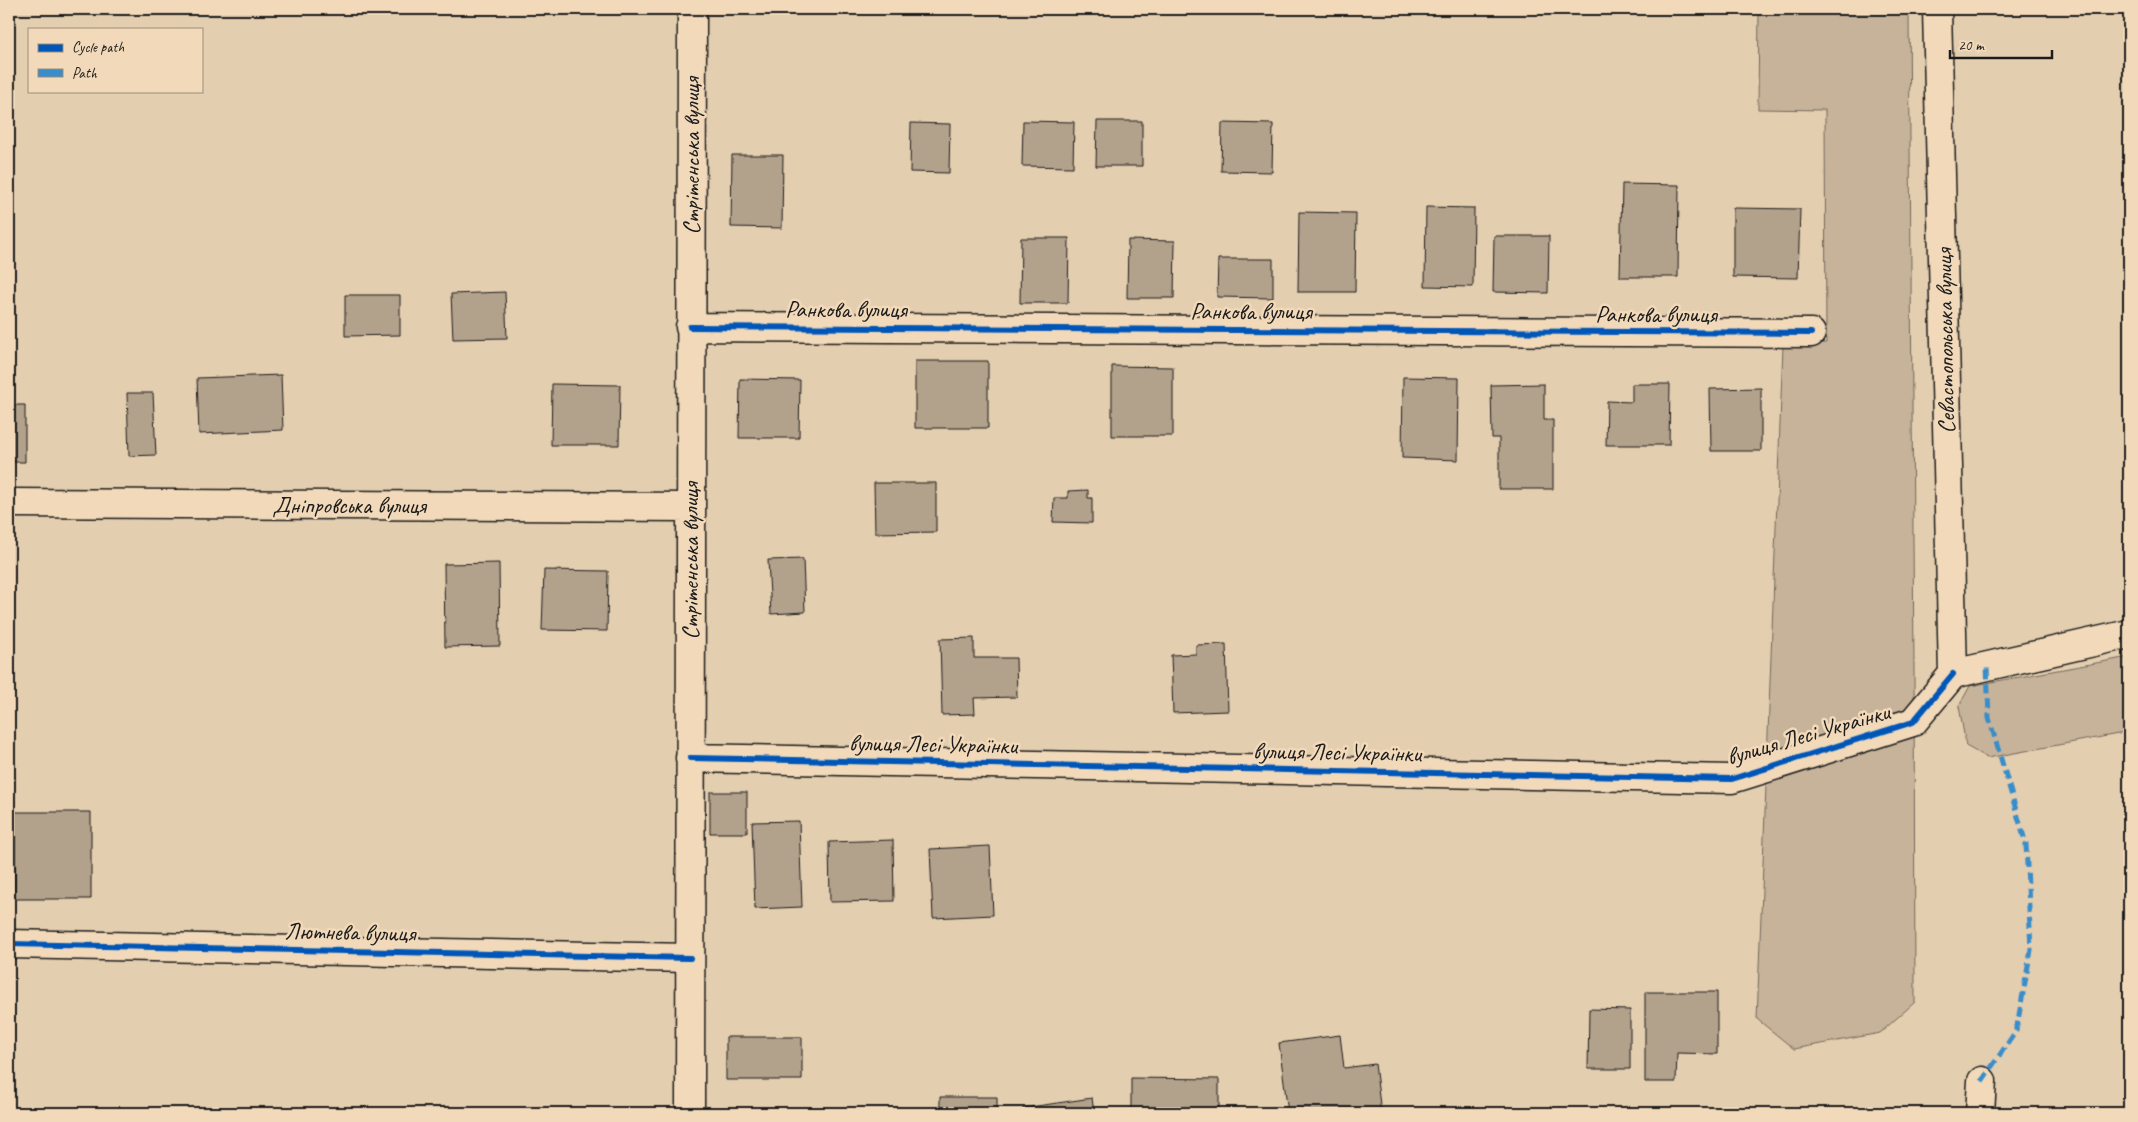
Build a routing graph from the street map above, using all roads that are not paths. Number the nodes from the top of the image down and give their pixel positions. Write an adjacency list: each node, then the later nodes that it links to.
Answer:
1 (692, 9): 3 (street, Стрітенська вулиця)
2 (1937, 9): 8 (street, Севастопольська вулиця)
3 (690, 327): 4 (street, Ранкова вулиця); 6 (street, Стрітенська вулиця)
4 (1811, 333)
5 (9, 502): 6 (street, Дніпровська вулиця)
6 (690, 508): 9 (street, Стрітенська вулиця)
7 (2129, 634): 8 (street)
8 (1952, 674): 9 (street, вулиця Лесі Українки)
9 (690, 758): 11 (street, Стрітенська вулиця)
10 (9, 944): 11 (street, Лютнева вулиця)
11 (690, 958): 13 (street, Стрітенська вулиця)
12 (1982, 1081): 14 (street)
13 (690, 1113)
14 (1980, 1113)

